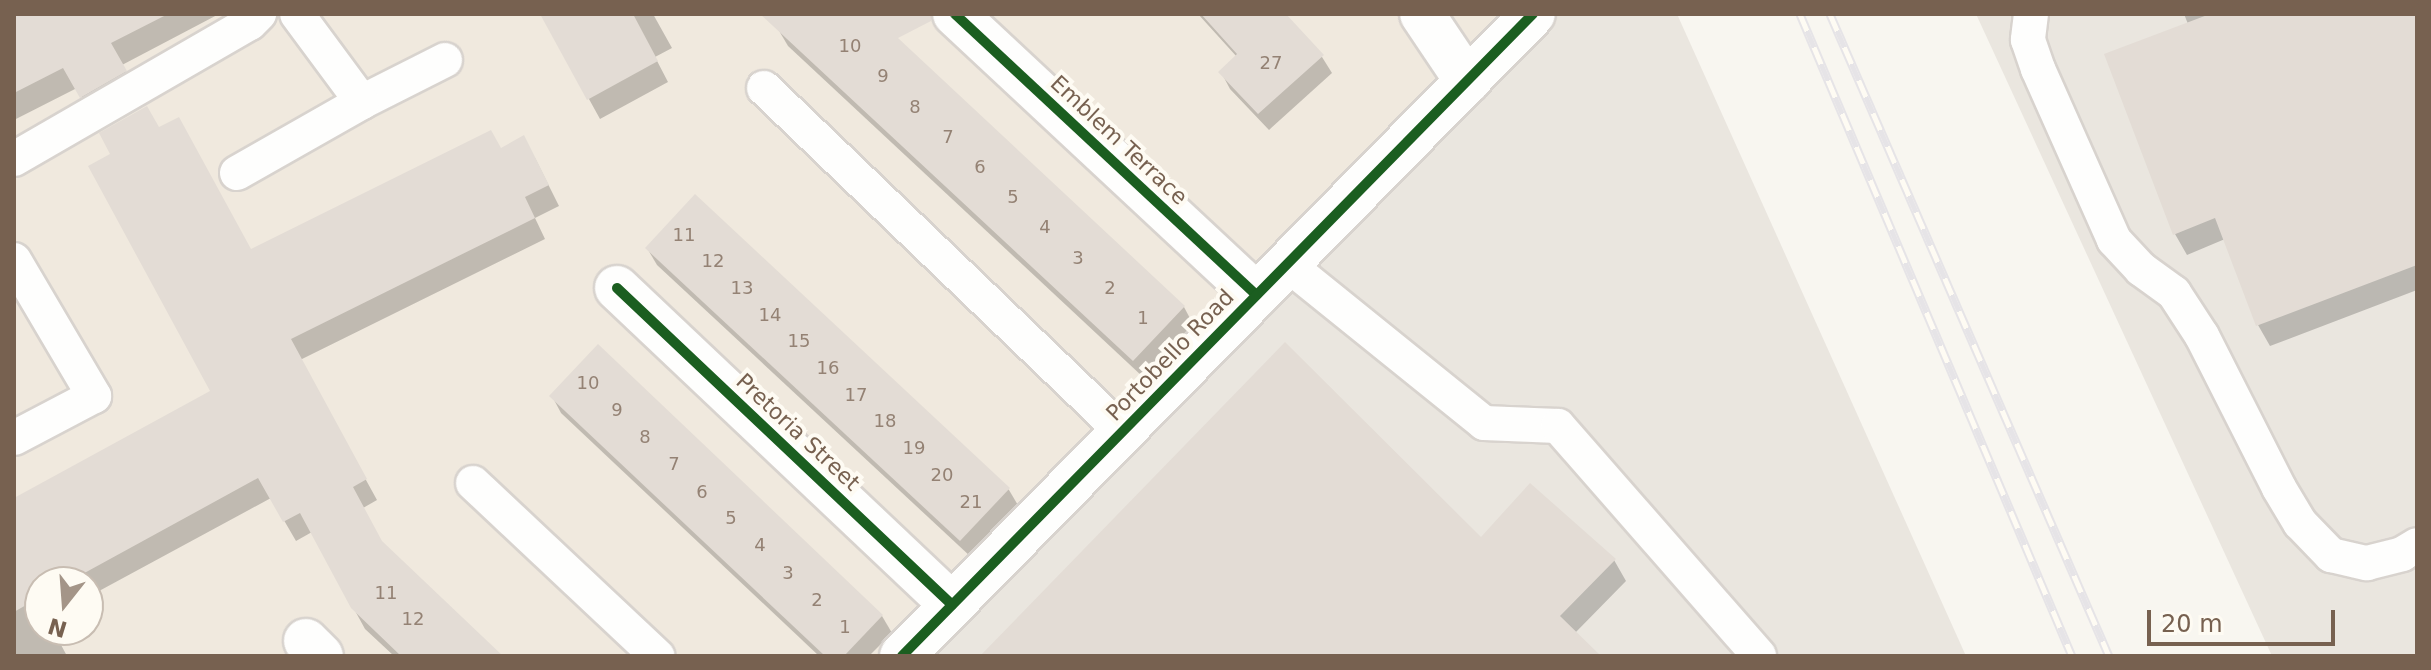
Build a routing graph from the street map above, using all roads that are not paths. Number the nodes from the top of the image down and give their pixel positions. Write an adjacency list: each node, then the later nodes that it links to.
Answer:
1 (259, 14): 11 (lane)
2 (297, 14): 10 (lane)
3 (955, 14): 16 (street, Emblem Terrace)
4 (1422, 14): 8 (street)
5 (1533, 14): 8 (street, Portobello Road)
6 (2031, 14): 20 (lane)
7 (445, 60): 10 (lane)
8 (1467, 81): 14 (street, Portobello Road)
9 (764, 88): 17 (lane)
10 (362, 102): 12 (lane)
11 (14, 159)
12 (237, 173)
13 (14, 260): 18 (lane)
14 (1287, 264): 16 (street, Portobello Road); 24 (lane)
15 (617, 288): 21 (street, Pretoria Street)
16 (1256, 295): 17 (street, Portobello Road)
17 (1123, 432): 21 (street, Portobello Road)
18 (14, 438)
19 (473, 483): 22 (lane)
20 (2417, 545)
21 (952, 605): 23 (street, Portobello Road)
22 (657, 656)
23 (902, 656)
24 (1759, 656)

